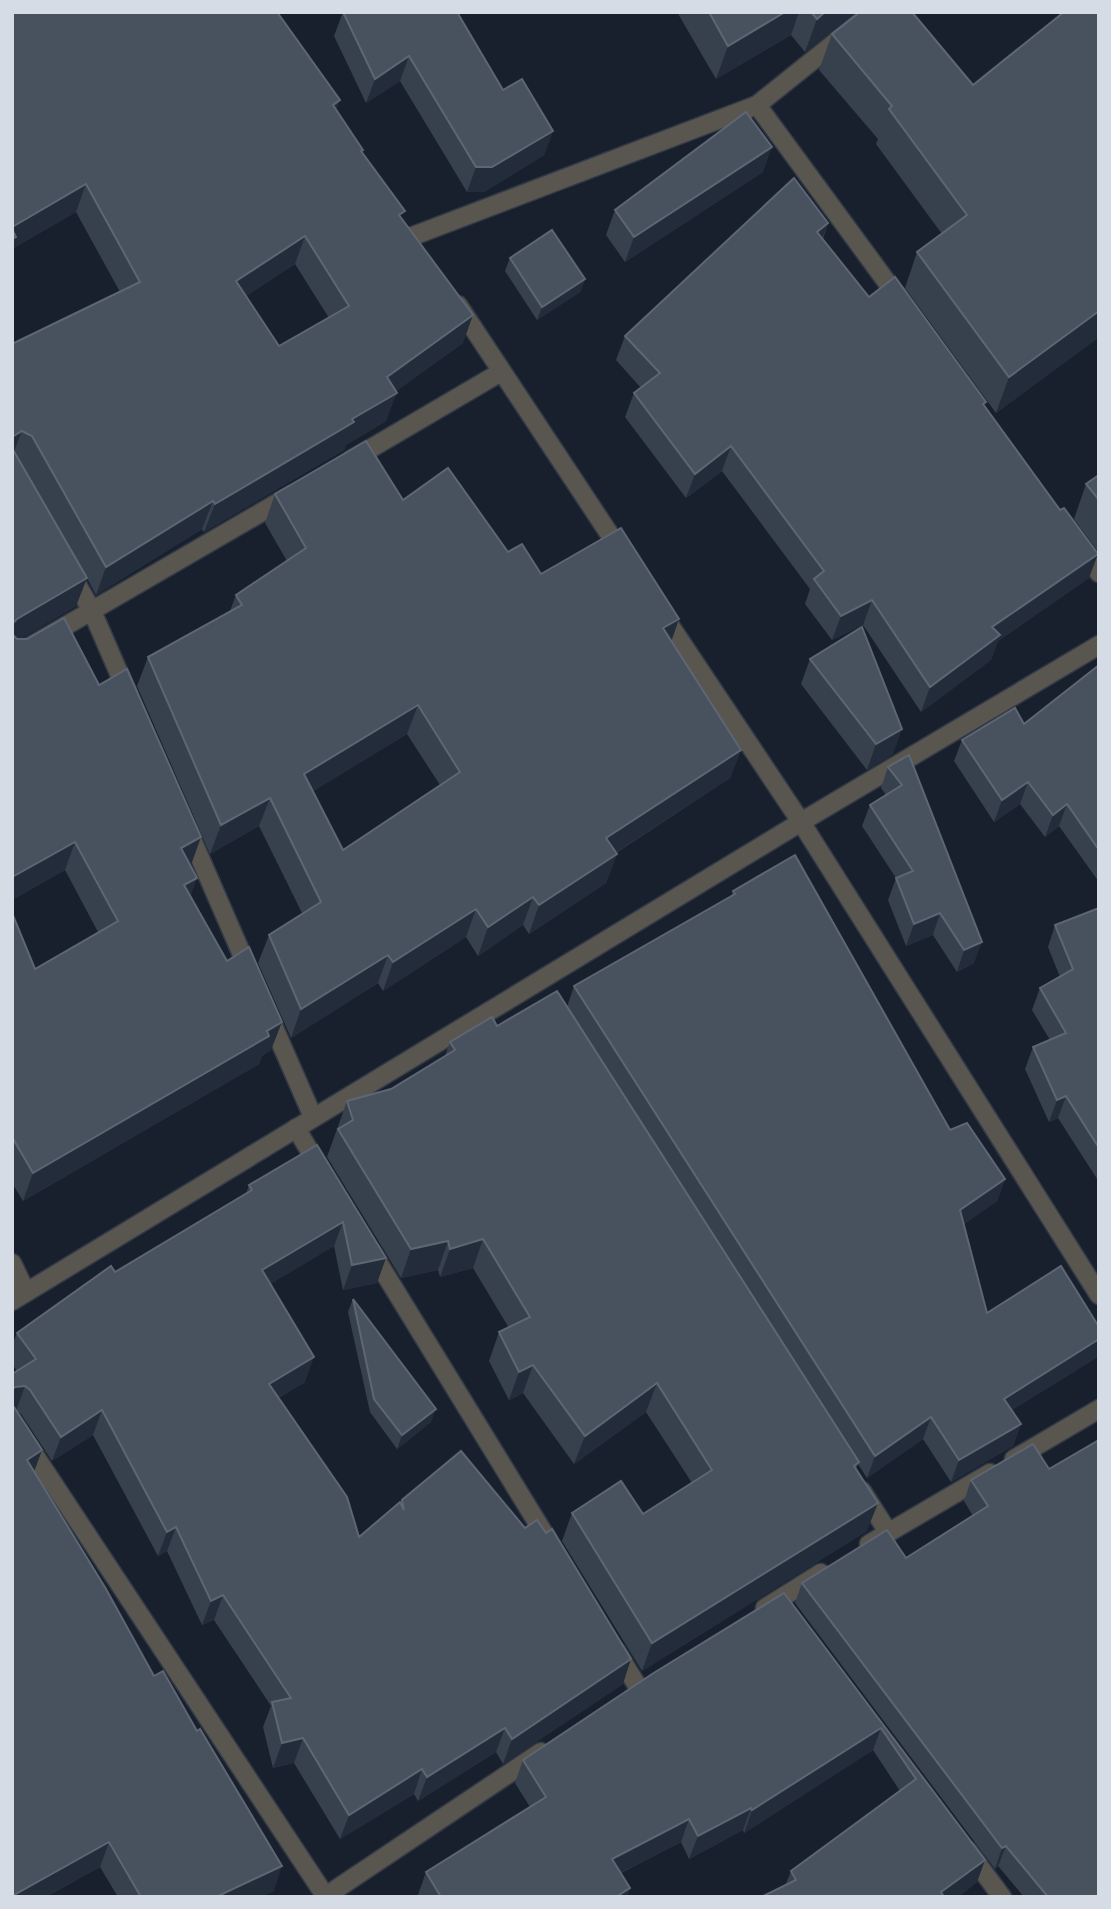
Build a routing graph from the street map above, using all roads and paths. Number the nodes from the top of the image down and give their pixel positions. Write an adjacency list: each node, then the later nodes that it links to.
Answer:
1 (873, 12): 2 (street)
2 (757, 105): 3 (street); 5 (street)
3 (413, 236)
4 (450, 293): 6 (street)
5 (912, 317)
6 (501, 372): 7 (street); 11 (street)
7 (333, 471)
8 (309, 485): 14 (street)
9 (1066, 528): 12 (street)
10 (59, 552): 14 (street)
11 (632, 568)
12 (1099, 573)
13 (647, 591): 19 (street)
14 (92, 611): 16 (street); 17 (street)
15 (1099, 645): 19 (street)
16 (12, 657)
17 (136, 712)
18 (180, 814): 20 (street)
19 (801, 822): 20 (street); 25 (street)
20 (313, 1117): 21 (street)
21 (296, 1128): 22 (street); 26 (street)
22 (332, 1188)
23 (361, 1235): 32 (street)
24 (12, 1263): 26 (street)
25 (1099, 1295)
26 (19, 1296)
27 (1099, 1409): 30 (street)
28 (12, 1421): 39 (street)
29 (850, 1474): 30 (street)
30 (888, 1532): 31 (street)
31 (855, 1553)
32 (558, 1556)
33 (833, 1566): 34 (street)
34 (755, 1614)
35 (609, 1639): 36 (street)
36 (638, 1687)
37 (557, 1741): 39 (street)
38 (960, 1842): 40 (street)
39 (326, 1896)
40 (1002, 1897)

